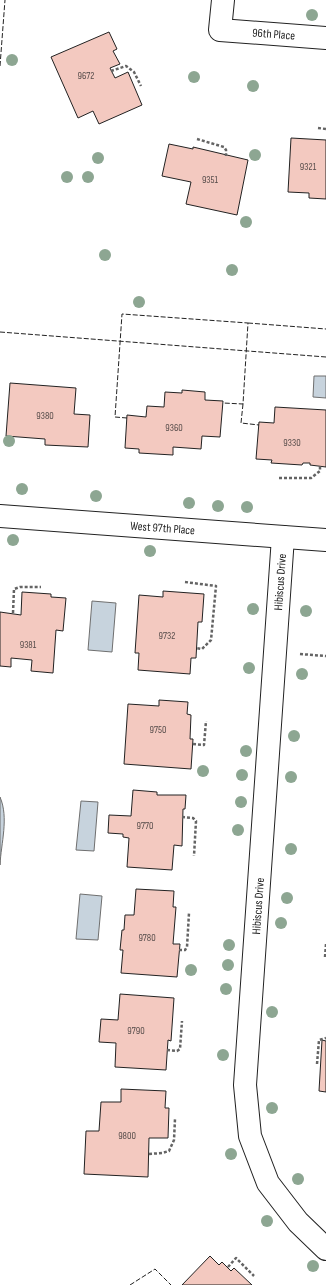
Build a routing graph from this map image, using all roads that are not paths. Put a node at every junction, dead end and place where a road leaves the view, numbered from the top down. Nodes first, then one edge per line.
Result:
1 (223, 0) edge
2 (326, 38) edge
3 (0, 516) edge
4 (283, 537) junction
5 (326, 540) edge
6 (326, 1248) edge

1 - 2 street, 96th Place
3 - 4 street, West 97th Place
4 - 5 street, West 97th Place
4 - 6 street, Hibiscus Drive

